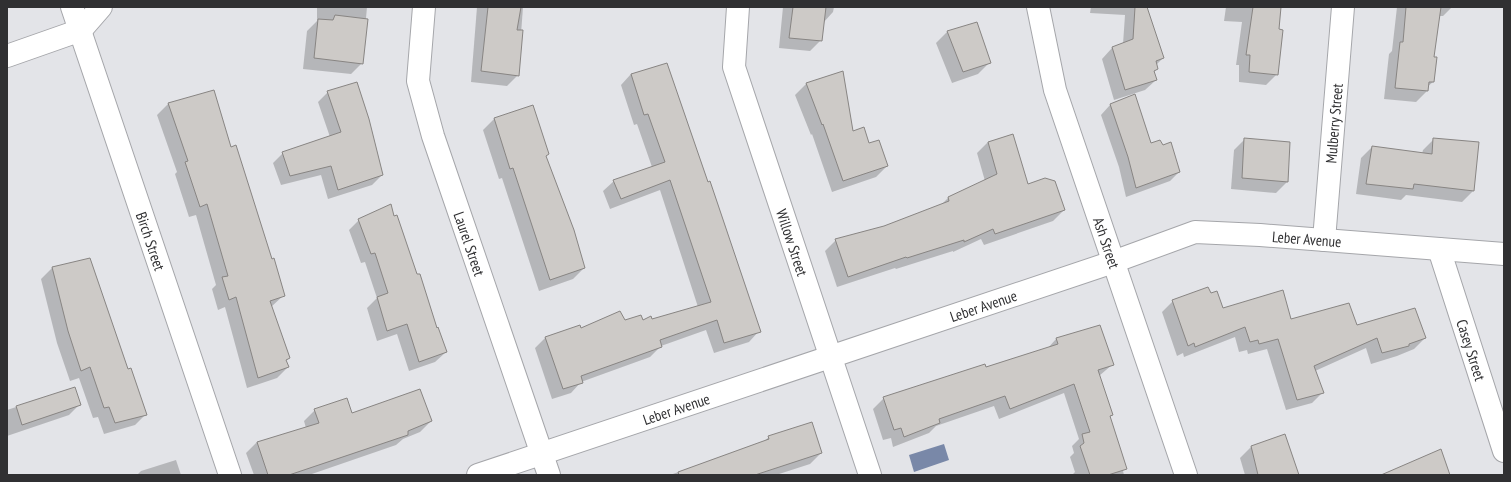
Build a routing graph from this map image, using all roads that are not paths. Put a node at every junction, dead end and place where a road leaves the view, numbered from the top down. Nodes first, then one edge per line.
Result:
1 (72, 7) edge
2 (101, 7) edge
3 (424, 7) edge
4 (738, 7) edge
5 (1038, 7) edge
6 (1343, 7) edge
7 (81, 30) junction
8 (7, 56) edge
9 (1324, 240) junction
10 (1439, 249) junction
11 (1504, 254) edge
12 (1113, 262) junction
13 (830, 357) junction
14 (1504, 451) edge
15 (542, 454) junction
16 (230, 475) edge
17 (478, 475) edge
18 (549, 475) edge
19 (870, 475) edge
20 (1186, 475) edge

1 - 7 street, Birch Street
2 - 7 street
3 - 15 street, Laurel Street
4 - 13 street, Willow Street
5 - 12 street, Ash Street
6 - 9 street, Mulberry Street
7 - 8 street
7 - 16 street, Birch Street
9 - 10 street, Leber Avenue
9 - 12 street, Leber Avenue
10 - 11 street, Leber Avenue
10 - 14 street, Casey Street
12 - 13 street, Leber Avenue
12 - 20 street, Ash Street
13 - 15 street, Leber Avenue
13 - 19 street, Willow Street
15 - 17 street, Leber Avenue
15 - 18 street, Laurel Street

